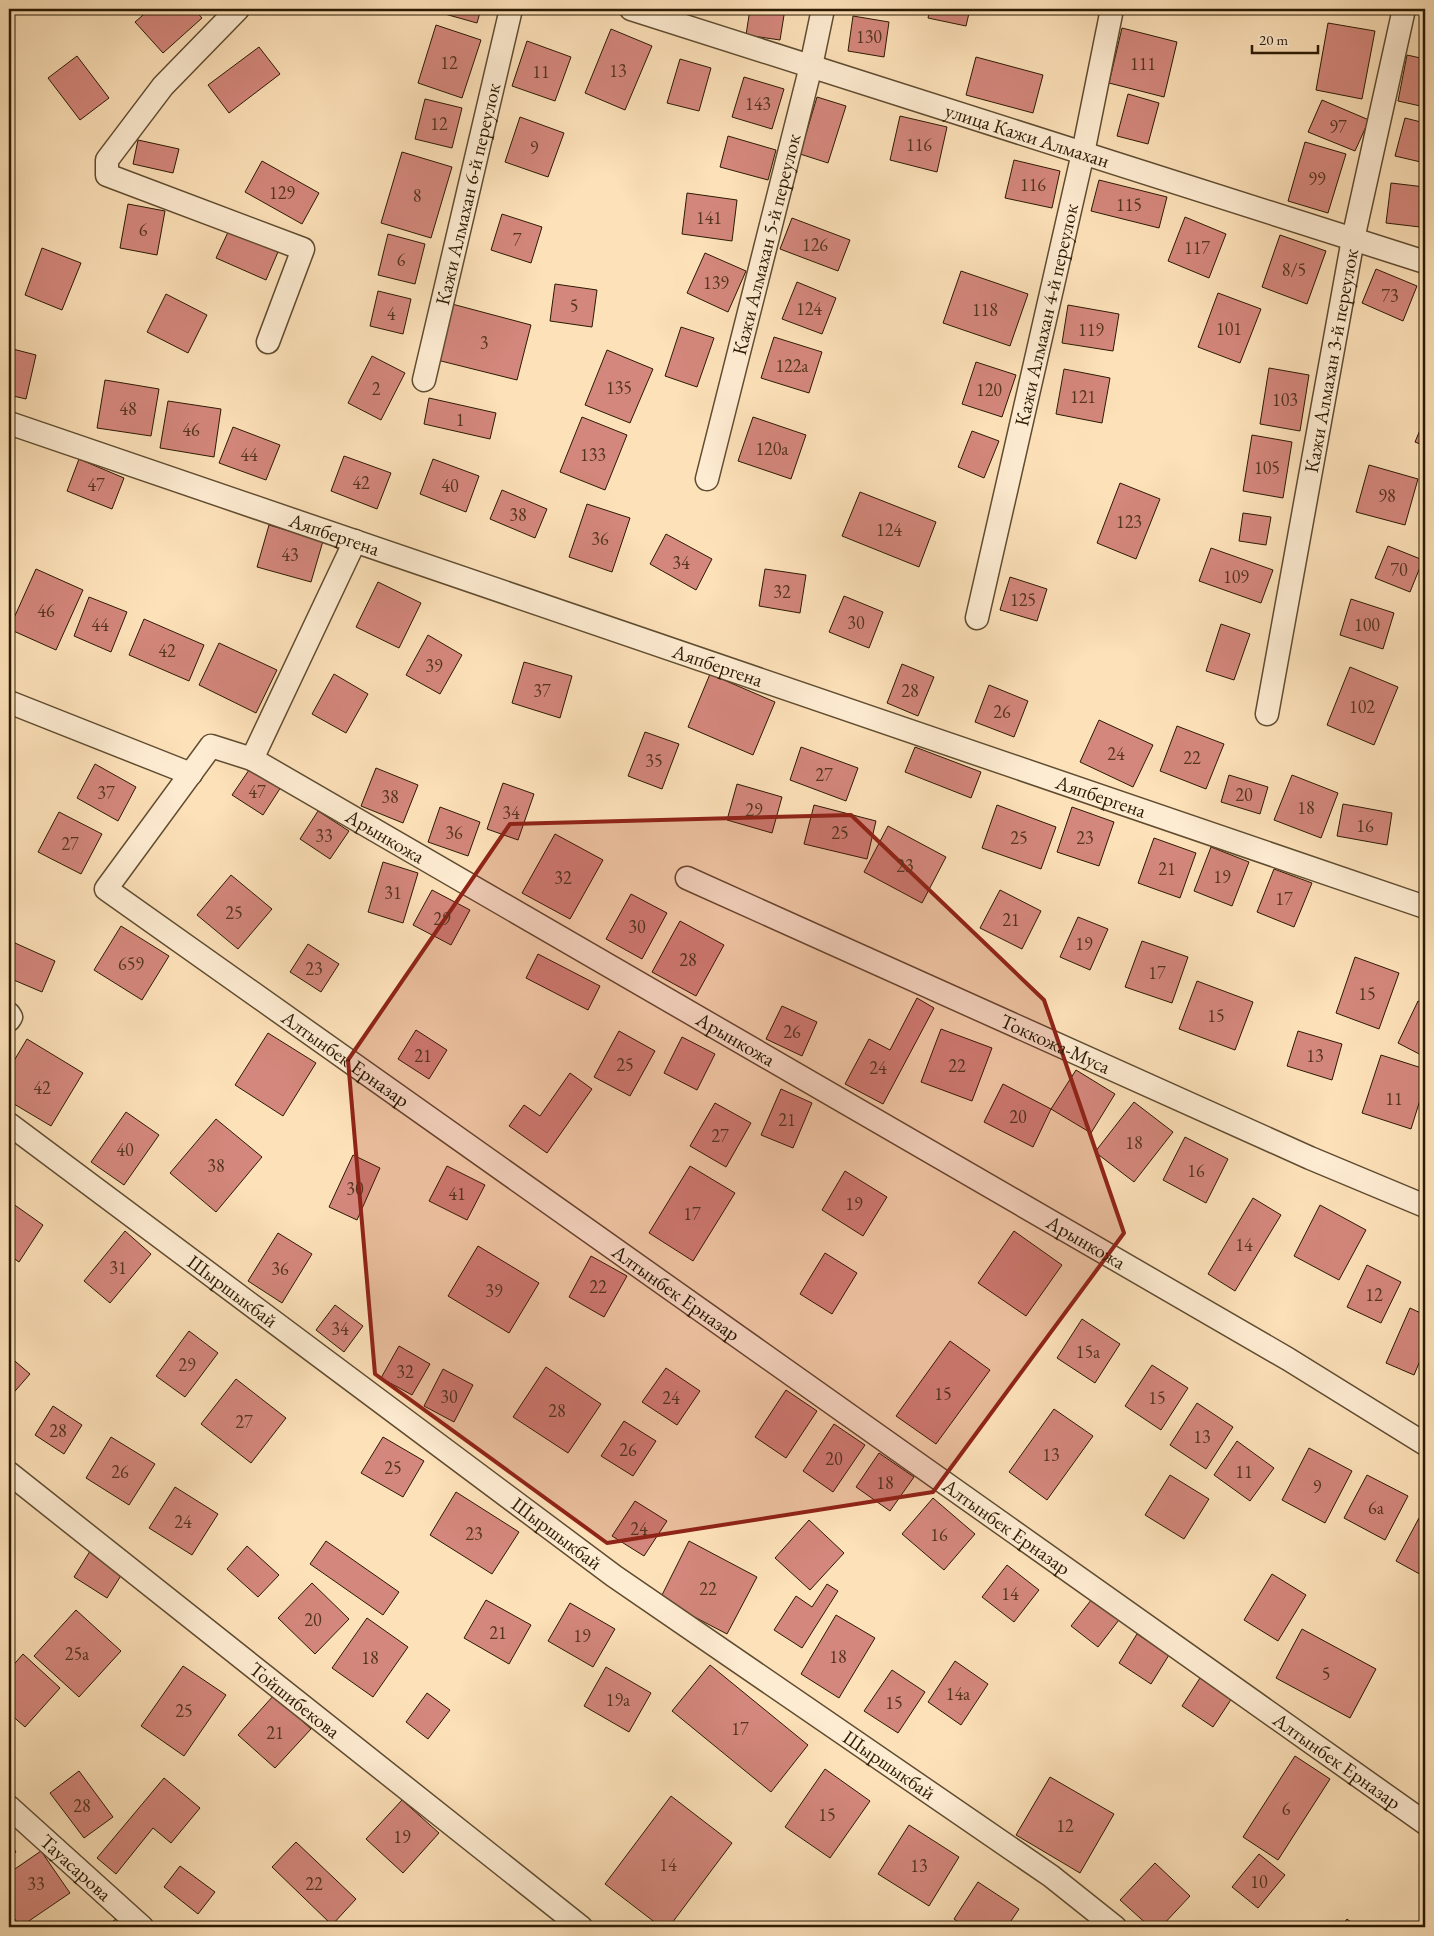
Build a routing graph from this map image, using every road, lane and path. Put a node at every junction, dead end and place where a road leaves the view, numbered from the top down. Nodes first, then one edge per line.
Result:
1 (511, 9) edge
2 (631, 9) edge
3 (823, 9) edge
4 (1112, 9) edge
5 (1404, 9) edge
6 (235, 10) edge
7 (811, 66) junction
8 (1083, 153) junction
9 (1353, 239) junction
10 (1425, 262) edge
11 (268, 342) dead end
12 (424, 380) dead end
13 (9, 423) edge
14 (707, 479) dead end
15 (355, 541) junction
16 (977, 618) dead end
17 (9, 702) edge
18 (1267, 714) dead end
19 (252, 759) junction
20 (191, 774) junction
21 (687, 878) dead end
22 (1425, 907) edge
23 (9, 1014) edge
24 (9, 1020) edge
25 (9, 1124) edge
26 (1425, 1206) edge
27 (1425, 1444) edge
28 (9, 1473) edge
29 (9, 1807) edge
30 (1425, 1823) edge
31 (142, 1927) edge
32 (581, 1927) edge
33 (1115, 1927) edge

1 - 12 street, Кажи Алмахан 6-й переулок
2 - 7 street, улица Кажи Алмахан
3 - 7 street, Кажи Алмахан 5-й переулок
4 - 8 street, Кажи Алмахан 4-й переулок
5 - 9 street, Кажи Алмахан 3-й переулок
6 - 11 street
7 - 8 street, улица Кажи Алмахан
7 - 14 street, Кажи Алмахан 5-й переулок
8 - 9 street, улица Кажи Алмахан
8 - 16 street, Кажи Алмахан 4-й переулок
9 - 10 street, улица Кажи Алмахан
9 - 18 street, Кажи Алмахан 3-й переулок
13 - 15 street, Аяпбергена
15 - 19 street
15 - 22 street, Аяпбергена
17 - 20 street
19 - 20 street, Алтынбек Ерназар
19 - 27 street, Арынкожа
20 - 30 street, Алтынбек Ерназар
21 - 26 street, Токкожа-Муса
23 - 24 street
25 - 33 street, Шыршыкбай
28 - 32 street, Тойшибекова
29 - 31 street, Тауасарова

